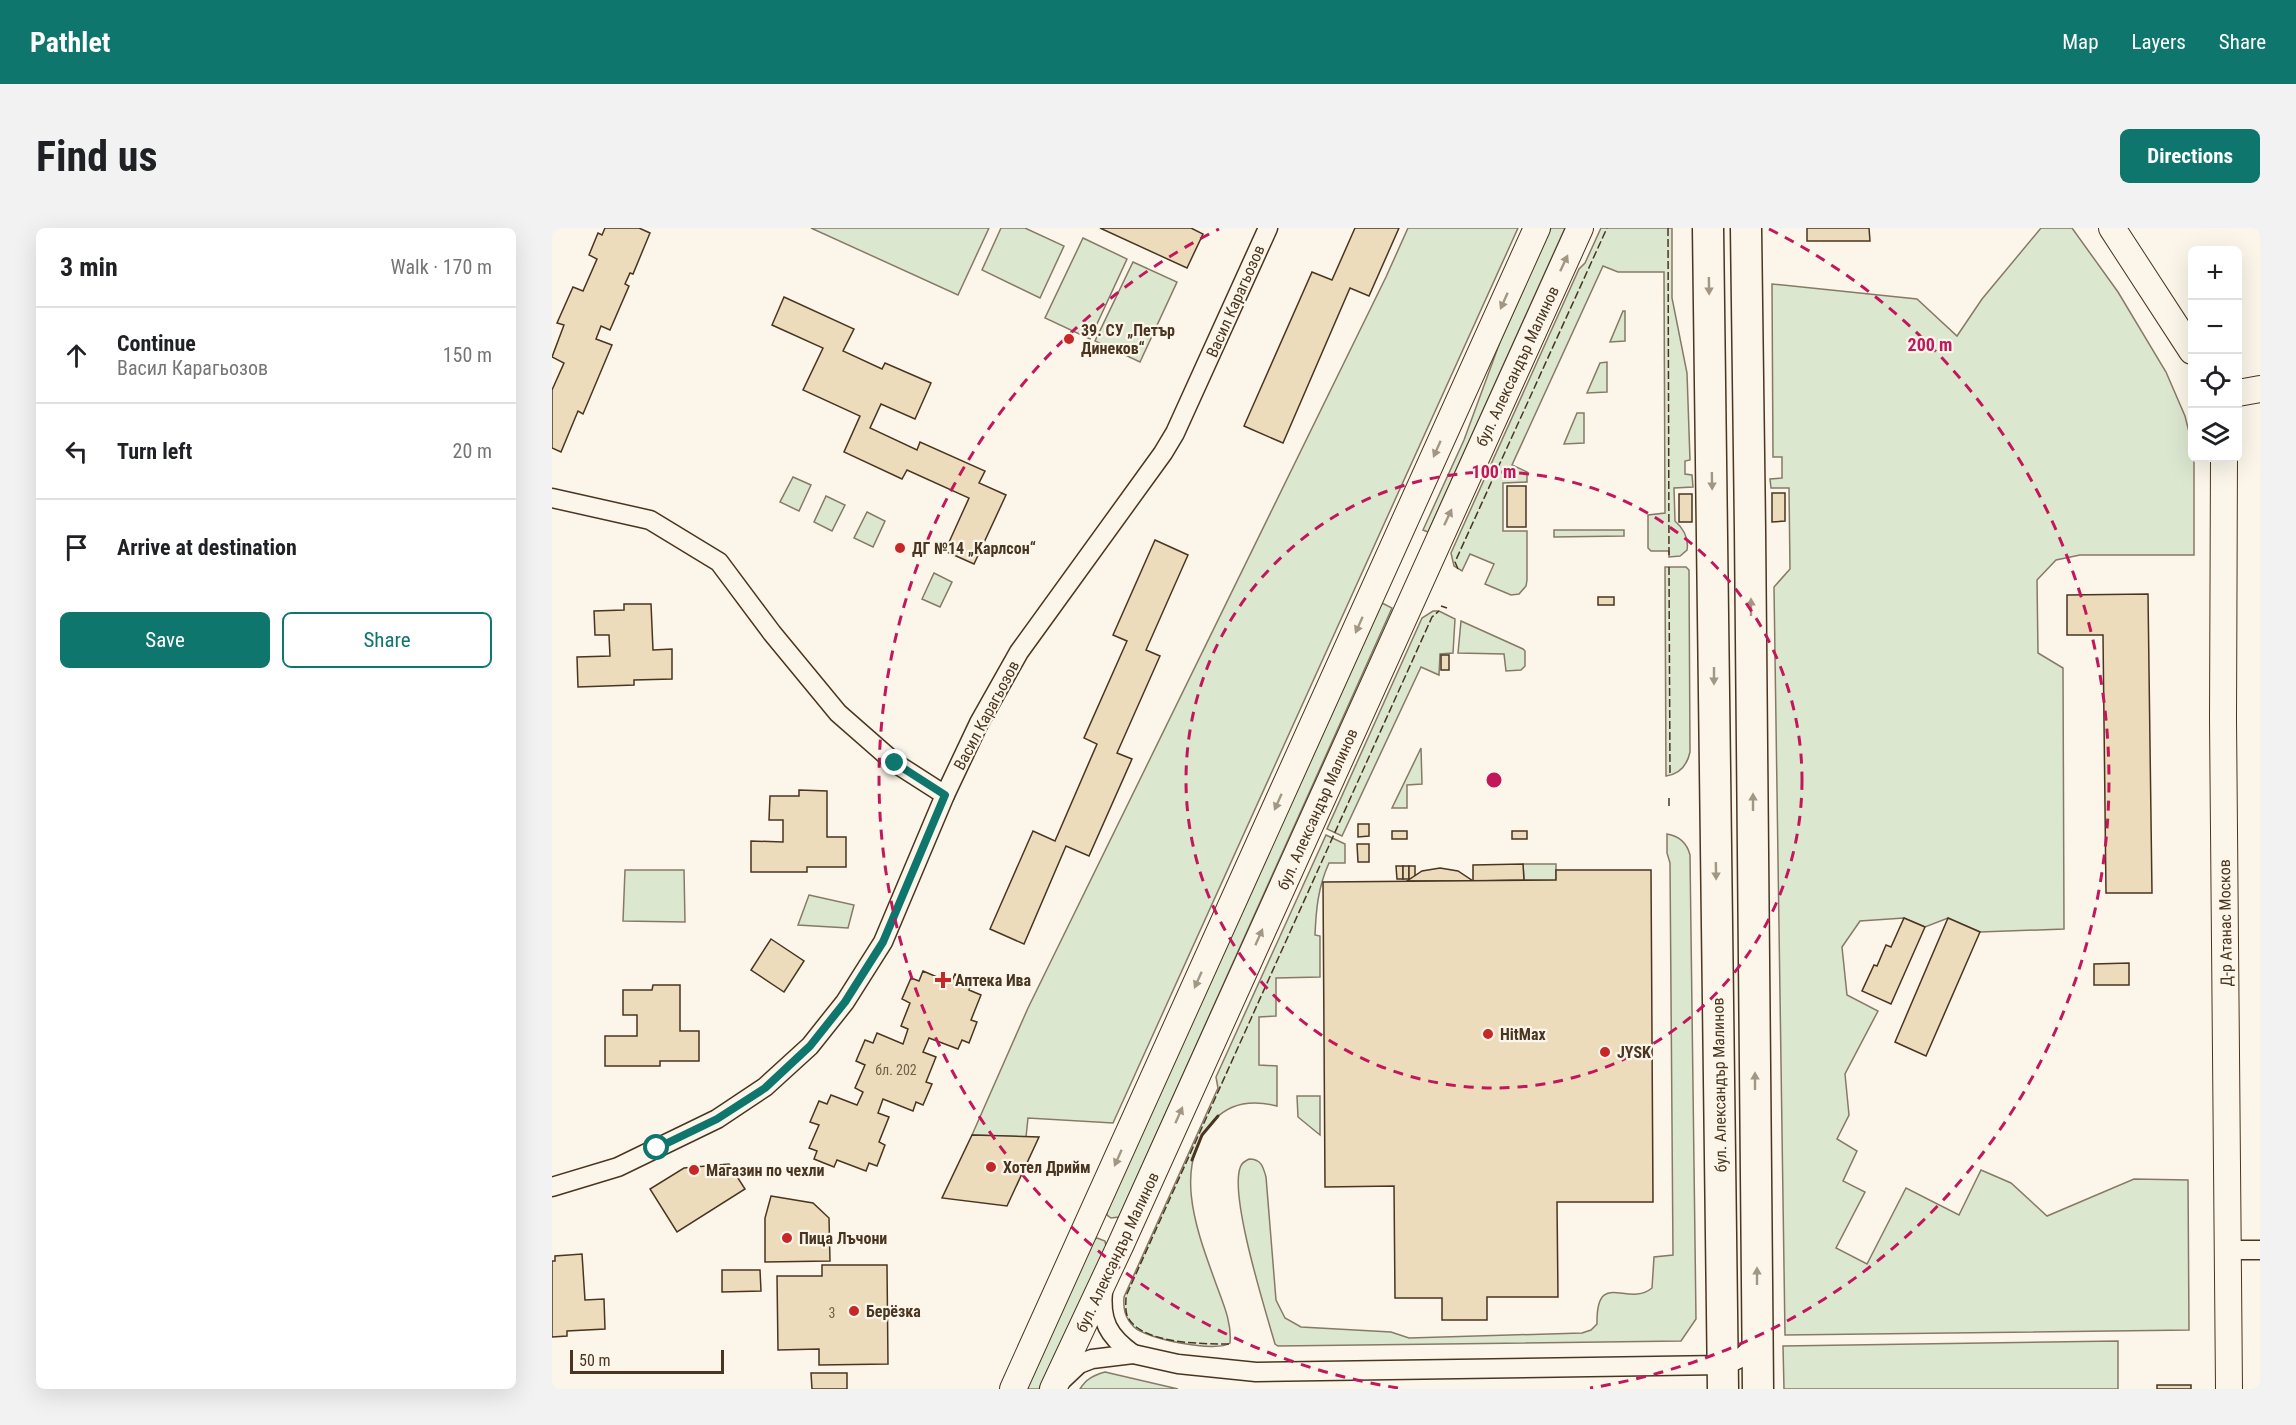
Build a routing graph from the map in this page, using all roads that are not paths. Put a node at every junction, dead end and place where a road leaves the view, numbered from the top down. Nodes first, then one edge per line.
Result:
1 (1268, 228) edge
2 (1537, 228) edge
3 (1580, 228) edge
4 (1708, 228) edge
5 (1746, 228) edge
6 (2112, 228) edge
7 (2188, 343) edge
8 (2260, 388) edge
9 (2242, 392) edge
10 (2224, 462) edge
11 (552, 498) edge
12 (945, 795) junction
13 (552, 1187) edge
14 (2229, 1250) junction
15 (2260, 1250) edge
16 (1103, 1283) junction
17 (1757, 1334) junction
18 (1133, 1354) junction
19 (1723, 1377) edge
20 (1013, 1389) edge
21 (1053, 1389) edge
22 (1758, 1389) edge
23 (2229, 1389) edge

1 - 12 street, Васил Карагьозов
2 -> 20 street
16 -> 3 street, бул. Александър Малинов
4 -> 19 main road, бул. Александър Малинов
17 -> 5 main road
6 - 7 street
8 - 9 street
10 - 14 street, Д-р Атанас Москов
11 - 12 street
12 - 13 street, Васил Карагьозов
14 - 15 street
14 - 23 street, Д-р Атанас Москов
16 - 18 street
16 - 21 street, бул. Александър Малинов
17 - 19 street
17 - 22 main road
18 - 19 street
18 - 21 street

